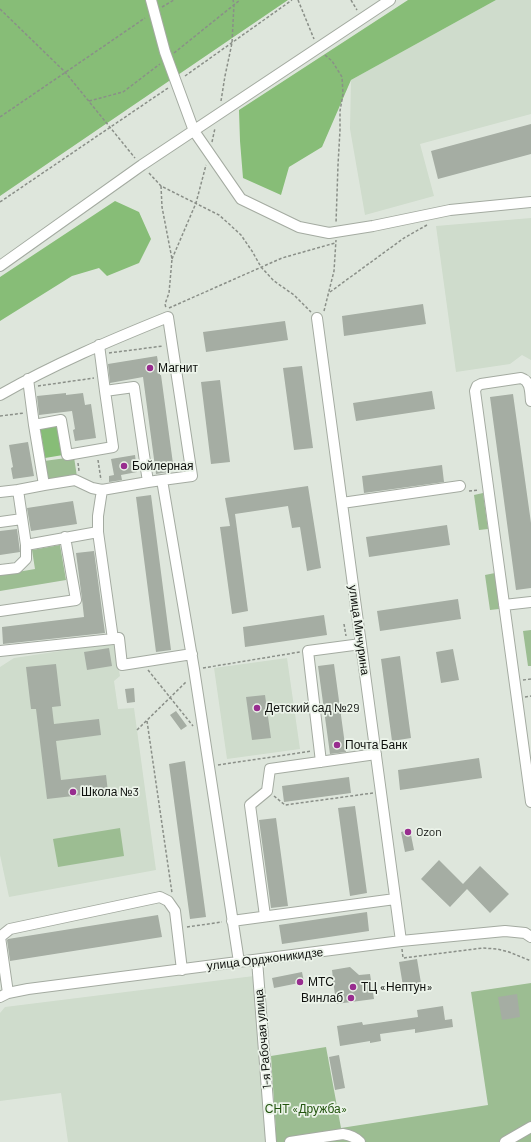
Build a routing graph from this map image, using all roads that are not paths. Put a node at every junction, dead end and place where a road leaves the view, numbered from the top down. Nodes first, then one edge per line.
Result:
1 (151, 0) edge
2 (390, 0) edge
3 (194, 131) junction
4 (531, 202) edge
5 (0, 266) edge
6 (317, 318) road end
7 (99, 350) junction
8 (28, 383) junction
9 (105, 391) junction
10 (0, 395) edge
11 (531, 401) edge
12 (34, 425) junction
13 (162, 480) junction
14 (148, 482) junction
15 (44, 485) junction
16 (464, 488) road end
17 (18, 490) junction
18 (102, 490) junction
19 (0, 492) edge
20 (342, 503) junction
21 (22, 519) junction
22 (0, 522) edge
23 (98, 532) junction
24 (65, 537) junction
25 (26, 545) junction
26 (0, 570) edge
27 (531, 602) edge
28 (504, 605) junction
29 (0, 611) edge
30 (113, 639) junction
31 (361, 644) junction
32 (0, 648) edge
33 (192, 654) junction
34 (376, 754) junction
35 (321, 762) junction
36 (531, 802) edge
37 (395, 899) junction
38 (265, 916) junction
39 (232, 921) junction
40 (531, 937) edge
41 (401, 941) junction
42 (257, 960) junction
43 (239, 962) junction
44 (182, 970) junction
45 (4, 995) edge
46 (531, 1126) edge
47 (272, 1142) edge
48 (290, 1142) edge
49 (360, 1142) edge
50 (505, 1142) edge

1 - 3 street
2 - 3 street
3 - 4 street
3 - 5 street
6 - 20 street, улица Мичурина
7 - 8 street
7 - 9 street
7 - 13 street
8 - 10 street
8 - 12 street
9 - 12 street
9 - 14 street
11 - 28 street
12 - 15 street
13 - 14 street
13 - 33 street
14 - 18 street
15 - 17 street
15 - 18 street
16 - 20 street
17 - 19 street
17 - 21 street
18 - 23 street
20 - 31 street, улица Мичурина
21 - 22 street
21 - 25 street
23 - 24 street
23 - 30 street
24 - 25 street
24 - 29 street
25 - 26 street
27 - 28 street
28 - 36 street
30 - 32 street
30 - 33 street
31 - 34 street, улица Мичурина
31 - 35 street
33 - 39 street
34 - 35 street
34 - 37 street, улица Мичурина
35 - 38 street
37 - 38 street
37 - 41 street, улица Мичурина
38 - 39 street
39 - 43 street
40 - 41 street, улица Орджоникидзе
41 - 42 street, улица Орджоникидзе
42 - 43 street, улица Орджоникидзе
42 - 47 street, 1-я Рабочая улица
43 - 44 street, улица Орджоникидзе
44 - 45 street, улица Орджоникидзе
44 - 45 street
46 - 50 street
48 - 49 street

